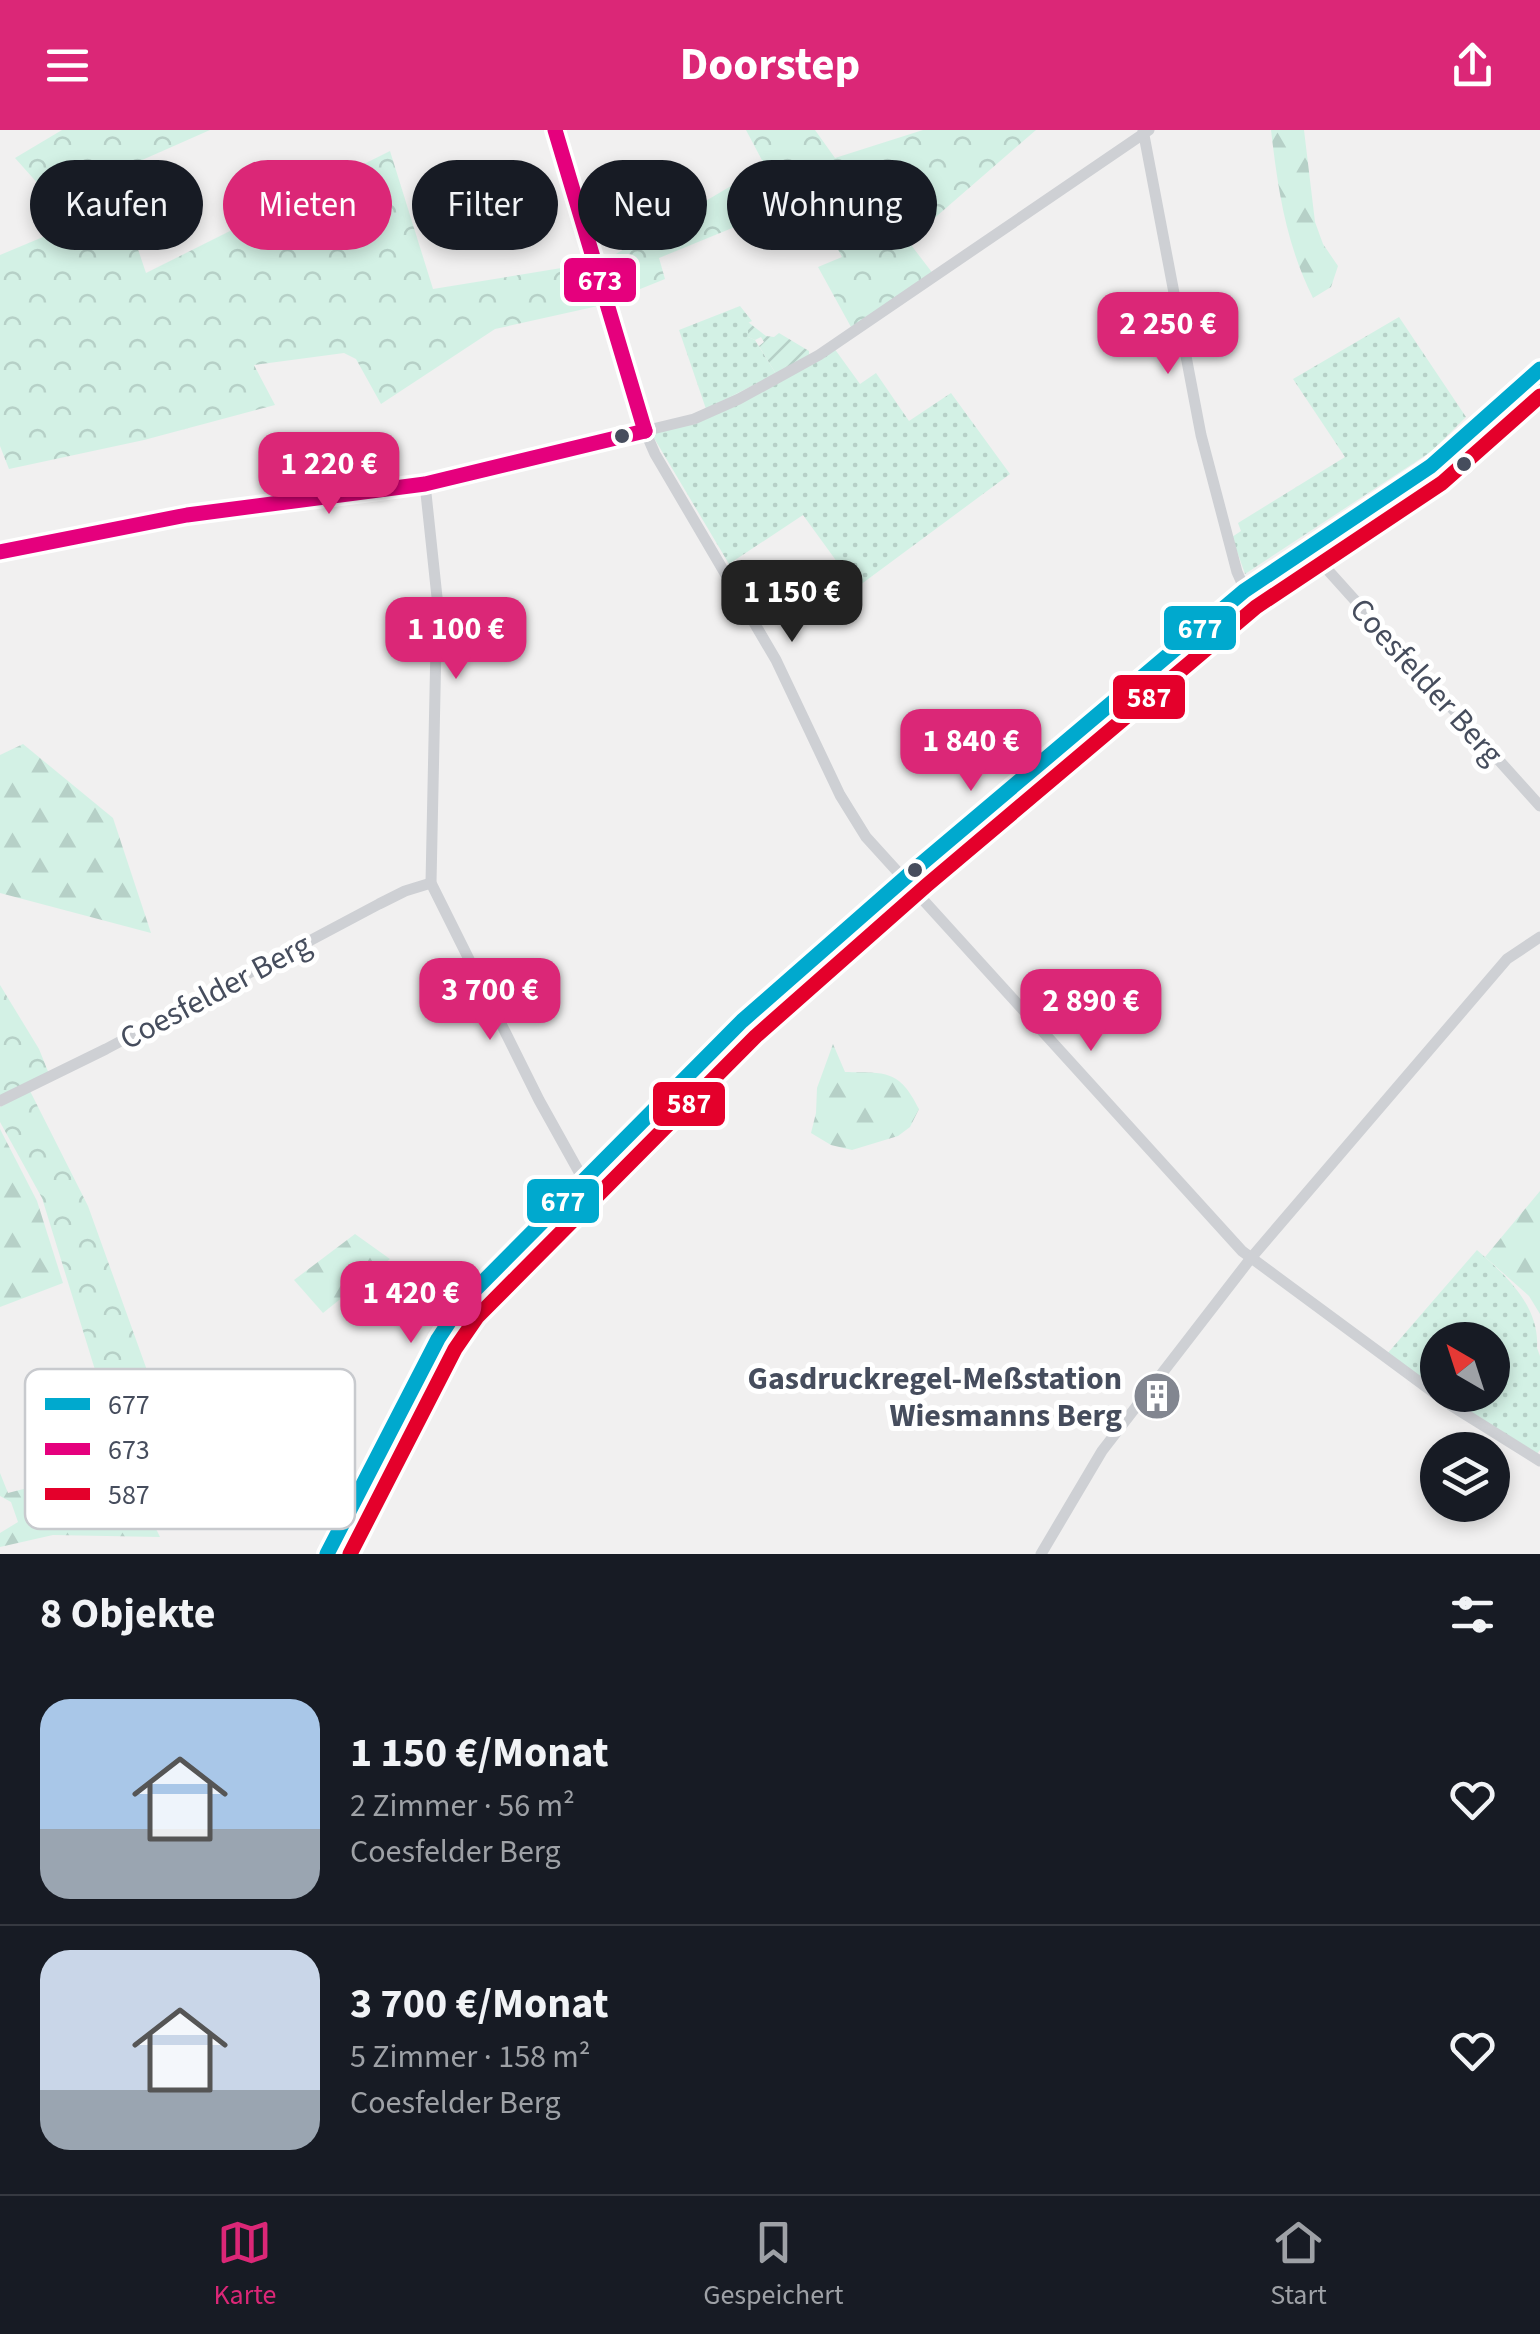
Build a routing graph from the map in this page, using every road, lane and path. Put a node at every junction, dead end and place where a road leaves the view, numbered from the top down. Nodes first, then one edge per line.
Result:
1 (556, 130) edge
2 (1145, 131) edge
3 (1540, 370) edge
4 (1530, 379) junction
5 (1540, 391) edge
6 (645, 432) junction
7 (424, 484) junction
8 (0, 552) edge
9 (1310, 552) junction
10 (1246, 596) junction
11 (1540, 806) edge
12 (903, 879) junction
13 (431, 884) junction
14 (1540, 937) edge
15 (0, 1101) edge
16 (583, 1180) junction
17 (1251, 1258) junction
18 (1540, 1461) edge
19 (355, 1502) edge
20 (341, 1529) edge
21 (328, 1554) edge
22 (1041, 1554) edge

1 - 6 street
2 - 6 street
2 - 10 street
3 - 4 street
4 - 5 street
4 - 9 street
6 - 7 street
6 - 12 street
7 - 8 street
7 - 13 street
9 - 10 street
9 - 11 street, Coesfelder Berg
10 - 12 street
12 - 16 street
12 - 17 street
13 - 15 street, Coesfelder Berg
13 - 16 street
14 - 17 street
16 - 19 street
17 - 18 street
17 - 22 street
20 - 21 street

